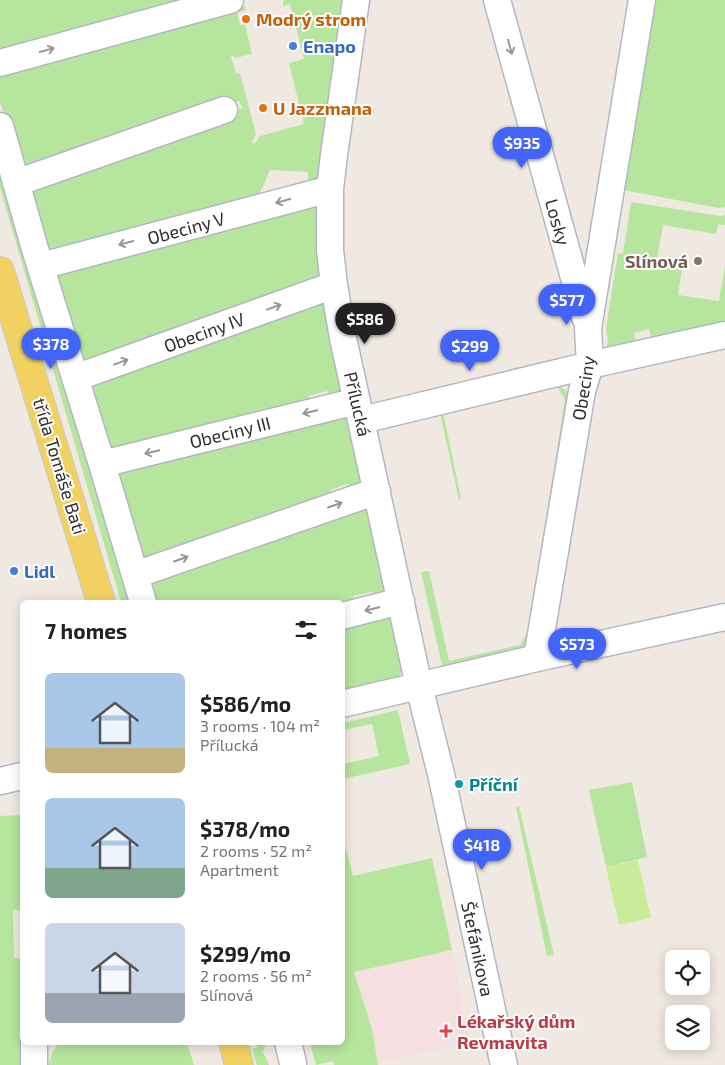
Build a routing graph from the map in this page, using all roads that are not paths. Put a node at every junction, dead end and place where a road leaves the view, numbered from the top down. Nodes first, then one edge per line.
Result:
1 (356, 0) edge
2 (497, 0) edge
3 (642, 0) edge
4 (218, 3) edge
5 (0, 62) edge
6 (224, 110) dead end
7 (0, 126) edge
8 (16, 183) junction
9 (330, 189) junction
10 (41, 266) junction
11 (0, 271) edge
12 (334, 286) junction
13 (588, 328) junction
14 (725, 335) edge
15 (590, 365) junction
16 (75, 378) junction
17 (359, 410) junction
18 (102, 464) junction
19 (377, 491) junction
20 (135, 575) junction
21 (100, 600) edge
22 (142, 600) edge
23 (401, 601) junction
24 (345, 615) edge
25 (725, 617) edge
26 (537, 658) junction
27 (419, 686) junction
28 (345, 703) edge
29 (20, 776) edge
30 (0, 781) edge
31 (34, 1045) edge
32 (234, 1045) edge
33 (34, 1065) edge
34 (239, 1065) edge
35 (504, 1065) edge

1 - 9 street, Přílucká
2 -> 13 street, Losky
3 - 13 street, Obeciny
5 -> 4 street
6 - 8 street
7 - 8 street
8 - 10 street
9 -> 10 street, Obeciny V
9 - 12 street, Přílucká
10 - 16 street
11 - 21 main road, třída Tomáše Bati
16 -> 12 street, Obeciny IV
12 - 17 street, Přílucká
13 - 15 street, Obeciny
14 - 15 street
15 - 17 street
15 - 26 street, Obeciny
16 - 18 street
17 -> 18 street, Obeciny III
17 - 19 street, Přílucká
18 - 20 street
20 -> 19 street
19 - 23 street, Přílucká
20 - 22 street
23 -> 24 street
23 - 27 street, Přílucká
25 - 26 street
26 - 27 street
27 - 28 street
27 - 35 street, Štefánikova
29 - 30 street
31 - 33 street
32 - 34 main road

